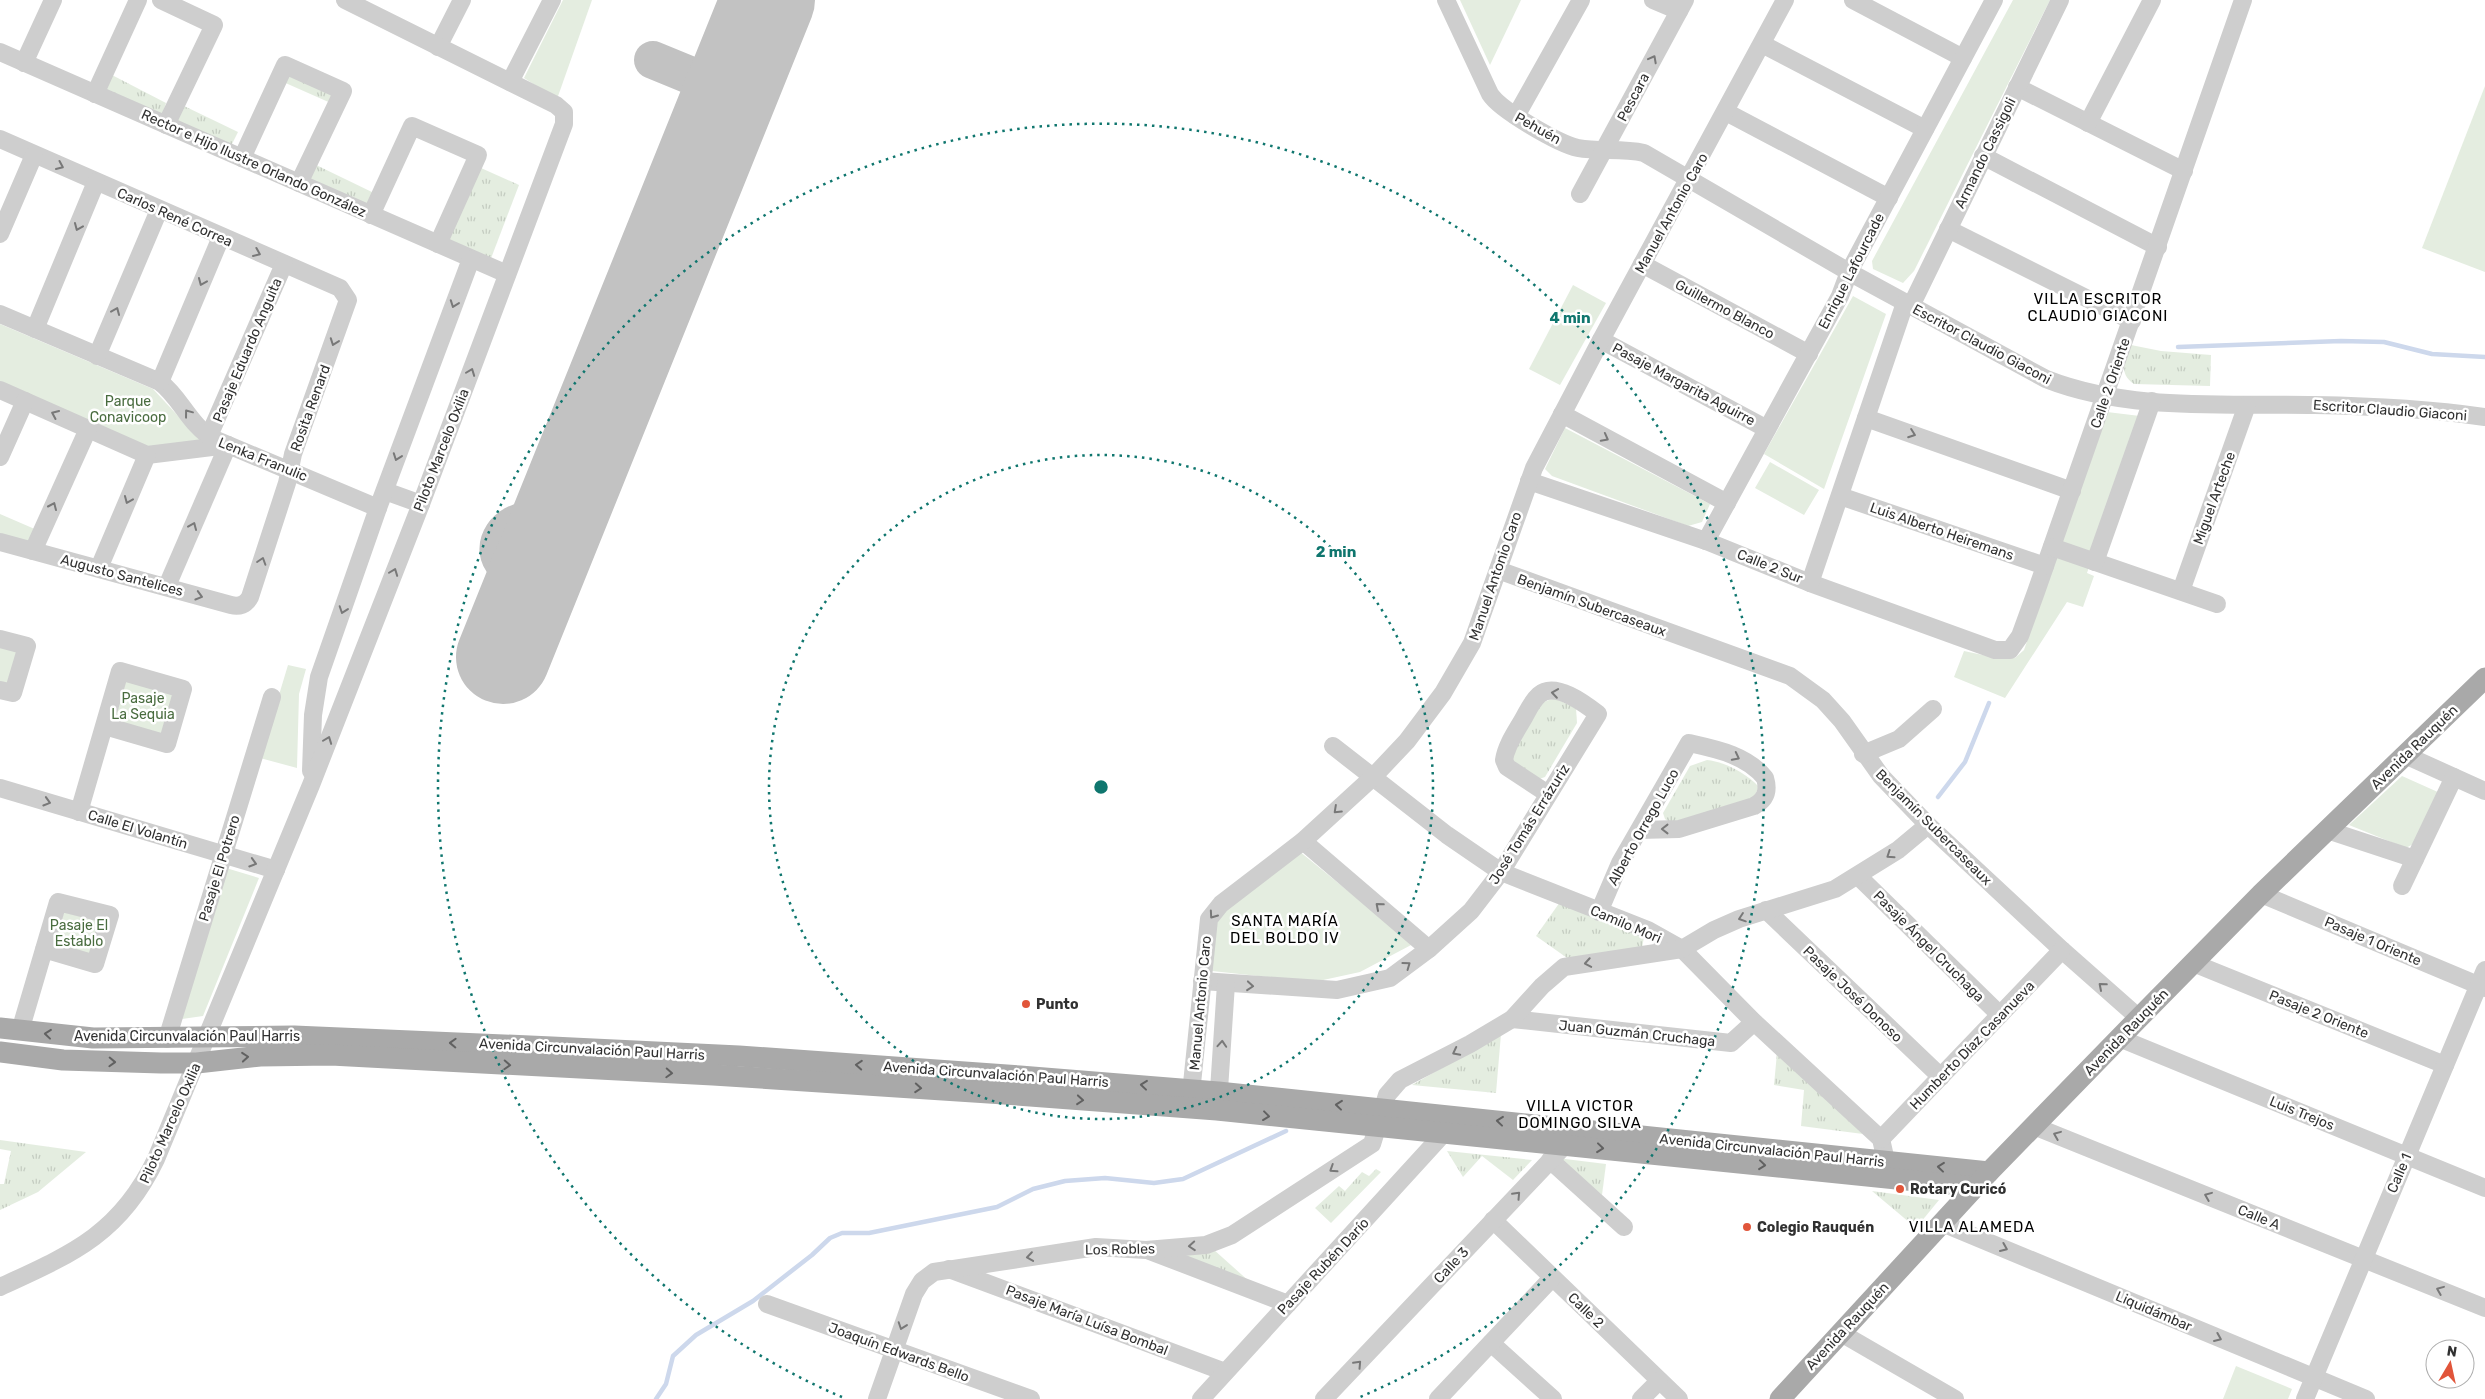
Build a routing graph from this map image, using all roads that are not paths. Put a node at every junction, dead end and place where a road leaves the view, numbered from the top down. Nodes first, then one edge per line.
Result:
1 (53, 0) edge
2 (138, 0) edge
3 (161, 0) edge
4 (346, 0) edge
5 (462, 0) edge
6 (552, 0) edge
7 (1446, 0) edge
8 (1581, 0) edge
9 (1653, 0) edge
10 (1785, 0) edge
11 (1853, 0) edge
12 (1994, 0) edge
13 (2060, 0) edge
14 (2152, 0) edge
15 (2243, 0) edge
16 (1682, 6) edge
17 (375, 7) edge
18 (1762, 44) junction
19 (438, 46) junction
20 (0, 52) edge
21 (1963, 58) junction
22 (24, 63) junction
23 (510, 82) junction
24 (2017, 87) junction
25 (95, 94) junction
26 (1726, 112) junction
27 (1516, 116) junction
28 (2088, 123) junction
29 (166, 125) junction
30 (1925, 130) junction
31 (0, 140) edge
32 (1606, 148) junction
33 (34, 154) junction
34 (1983, 156) junction
35 (242, 158) junction
36 (2184, 171) junction
37 (1689, 180) junction
38 (96, 182) junction
39 (298, 183) junction
40 (1580, 194) dead end
41 (1889, 198) junction
42 (159, 210) junction
43 (371, 215) junction
44 (1948, 229) junction
45 (0, 234) edge
46 (221, 237) junction
47 (438, 244) junction
48 (2158, 246) junction
49 (471, 259) junction
50 (284, 264) junction
51 (1642, 264) junction
52 (1849, 272) junction
53 (507, 274) junction
54 (347, 296) joint
55 (1908, 304) junction
56 (0, 314) edge
57 (2132, 321) junction
58 (35, 329) junction
59 (1601, 340) junction
60 (1809, 354) junction
61 (97, 356) junction
62 (160, 382) junction
63 (0, 390) edge
64 (2106, 396) junction
65 (25, 401) junction
66 (2152, 401) junction
67 (2246, 405) junction
68 (1562, 414) junction
69 (2485, 417) edge
70 (1866, 418) junction
71 (88, 428) junction
72 (1767, 429) junction
73 (209, 436) junction
74 (228, 445) junction
75 (147, 455) junction
76 (0, 456) edge
77 (290, 470) junction
78 (1529, 481) junction
79 (384, 491) junction
80 (2072, 491) junction
81 (1840, 496) junction
82 (1727, 503) junction
83 (421, 504) junction
84 (378, 508) junction
85 (1706, 540) junction
86 (0, 542) edge
87 (2052, 547) junction
88 (33, 551) junction
89 (2095, 562) junction
90 (2045, 566) junction
91 (99, 568) junction
92 (1498, 570) junction
93 (1810, 583) junction
94 (167, 586) junction
95 (2181, 591) junction
96 (243, 604) joint
97 (2217, 604) dead end
98 (0, 638) edge
99 (2010, 650) joint
100 (2485, 678) edge
101 (0, 690) edge
102 (272, 697) dead end
103 (1933, 709) dead end
104 (104, 726) junction
105 (1333, 746) dead end
106 (1864, 754) junction
107 (2405, 755) junction
108 (1372, 777) junction
109 (2454, 777) junction
110 (311, 786) junction
111 (0, 788) edge
112 (2485, 791) edge
113 (1548, 794) junction
114 (79, 812) junction
115 (1928, 825) junction
116 (1639, 830) junction
117 (2327, 830) junction
118 (1303, 841) junction
119 (223, 854) junction
120 (2415, 859) junction
121 (276, 870) junction
122 (1501, 872) junction
123 (1858, 876) junction
124 (2402, 886) dead end
125 (2261, 894) junction
126 (1766, 910) junction
127 (1599, 912) junction
128 (44, 949) junction
129 (1429, 949) junction
130 (1682, 949) junction
131 (2062, 950) junction
132 (2193, 963) junction
133 (1202, 981) junction
134 (2483, 981) edge
135 (1226, 984) junction
136 (2000, 1016) junction
137 (2139, 1018) junction
138 (1512, 1019) junction
139 (1754, 1022) junction
140 (10, 1030) edge
141 (207, 1038) junction
142 (2119, 1038) junction
143 (167, 1039) junction
144 (0, 1052) edge
145 (197, 1063) junction
146 (2445, 1065) junction
147 (1941, 1077) junction
148 (1191, 1100) junction
149 (1218, 1101) junction
150 (1380, 1117) junction
151 (2034, 1126) junction
152 (1445, 1132) junction
153 (1881, 1139) junction
154 (1563, 1145) junction
155 (2407, 1156) junction
156 (1885, 1170) junction
157 (1982, 1180) junction
158 (2485, 1188) edge
159 (1493, 1220) junction
160 (1942, 1223) junction
161 (1624, 1227) dead end
162 (1146, 1250) junction
163 (2363, 1259) junction
164 (948, 1268) junction
165 (1552, 1278) junction
166 (0, 1287) edge
167 (767, 1304) dead end
168 (1288, 1304) junction
169 (2485, 1308) edge
170 (1841, 1333) junction
171 (1490, 1343) junction
172 (893, 1351) junction
173 (1225, 1372) junction
174 (2314, 1377) junction
175 (1659, 1381) junction
176 (877, 1399) edge
177 (1031, 1399) edge
178 (1200, 1399) edge
179 (1324, 1399) edge
180 (1438, 1399) edge
181 (1554, 1399) edge
182 (1642, 1399) edge
183 (1679, 1399) edge
184 (1780, 1399) edge
185 (1955, 1399) edge
186 (2305, 1399) edge
187 (2366, 1399) edge

1 - 22 street
2 - 25 street
3 - 29 street
4 - 17 street
5 - 19 street
6 - 23 street
7 - 27 street, Pehuén
8 - 27 street
9 - 16 street
10 - 18 street, Manuel Antonio Caro
11 - 21 street
12 - 21 street, Enrique Lafourcade
13 - 24 street, Armando Cassigoli
14 - 28 street
15 - 36 street, Calle 2 Oriente
32 -> 16 street, Pescara
17 - 19 street
18 - 26 street, Manuel Antonio Caro
18 - 30 street
19 - 23 street
20 - 22 street, Rector e Hijo Ilustre Orlando González
21 - 30 street, Enrique Lafourcade
22 - 25 street, Rector e Hijo Ilustre Orlando González
23 - 53 street, Piloto Marcelo Oxilia
24 - 28 street
24 - 34 street, Armando Cassigoli
25 - 29 street, Rector e Hijo Ilustre Orlando González
26 - 37 street, Manuel Antonio Caro
26 - 41 street
27 - 32 street, Pehuén
28 - 36 street
29 - 35 street, Rector e Hijo Ilustre Orlando González
30 - 41 street, Enrique Lafourcade
31 - 33 street, Carlos René Correa
32 - 37 street, Pehuén
32 - 40 street, Pescara
33 -> 38 street, Carlos René Correa
33 - 45 street
34 - 44 street, Armando Cassigoli
34 - 48 street
35 - 39 street, Rector e Hijo Ilustre Orlando González
35 - 39 street
36 - 48 street, Calle 2 Oriente
37 - 51 street, Manuel Antonio Caro
37 - 52 street, Escritor Claudio Giaconi
38 - 42 street, Carlos René Correa
38 -> 58 street
39 - 43 street, Rector e Hijo Ilustre Orlando González
41 - 52 street, Enrique Lafourcade
42 - 46 street, Carlos René Correa
61 -> 42 street
43 - 47 street, Rector e Hijo Ilustre Orlando González
43 - 47 street
44 - 55 street, Armando Cassigoli
44 - 57 street
46 -> 50 street, Carlos René Correa
46 -> 62 street
47 - 49 street, Rector e Hijo Ilustre Orlando González
48 - 57 street, Calle 2 Oriente
49 - 53 street, Rector e Hijo Ilustre Orlando González
49 -> 79 street, Piloto Marcelo Oxilia
50 - 54 street, Carlos René Correa
50 - 73 street, Pasaje Eduardo Anguita
51 - 59 street, Manuel Antonio Caro
51 - 60 street, Guillermo Blanco
52 - 55 street, Escritor Claudio Giaconi
52 - 60 street, Enrique Lafourcade
83 -> 53 street, Piloto Marcelo Oxilia
54 -> 77 street, Rosita Renard
55 - 64 street, Escritor Claudio Giaconi
55 - 70 street, Armando Cassigoli
56 - 58 street, Lenka Franulic
57 - 64 street, Calle 2 Oriente
58 - 61 street, Lenka Franulic
59 - 68 street, Manuel Antonio Caro
59 - 72 street, Pasaje Margarita Aguirre
60 - 72 street, Enrique Lafourcade
61 - 62 street, Lenka Franulic
73 -> 62 street, Lenka Franulic
63 - 65 street
64 - 66 street, Escritor Claudio Giaconi
64 - 80 street, Calle 2 Oriente
71 -> 65 street
65 - 76 street
66 - 67 street, Escritor Claudio Giaconi
66 - 89 street
67 - 69 street, Escritor Claudio Giaconi
67 - 95 street, Miguel Arteche
68 - 78 street, Manuel Antonio Caro
68 -> 82 street
70 -> 80 street
70 - 81 street, Armando Cassigoli
71 - 75 street
88 -> 71 street
72 - 82 street, Enrique Lafourcade
73 - 74 street, Lenka Franulic
74 - 75 street
74 - 77 street, Lenka Franulic
94 -> 74 street, Pasaje Eduardo Anguita
75 -> 91 street
77 - 84 street, Lenka Franulic
96 -> 77 street, Rosita Renard
78 - 85 street, Calle 2 Sur
78 - 92 street, Manuel Antonio Caro
79 - 83 street
79 - 84 street, Piloto Marcelo Oxilia
80 - 87 street, Calle 2 Oriente
81 - 90 street, Luis Alberto Heiremans
81 - 93 street, Armando Cassigoli
82 - 85 street, Enrique Lafourcade
110 -> 83 street, Piloto Marcelo Oxilia
84 -> 110 street, Piloto Marcelo Oxilia
85 - 93 street, Calle 2 Sur
86 - 88 street, Augusto Santelices
87 - 89 street
87 - 90 street, Calle 2 Oriente
88 - 91 street, Augusto Santelices
89 - 95 street
90 - 99 street, Calle 2 Oriente
91 - 94 street, Augusto Santelices
92 - 106 street, Benjamín Subercaseaux
92 - 108 street, Manuel Antonio Caro
93 - 99 street, Calle 2 Sur
94 -> 96 street, Augusto Santelices
95 - 97 street
98 - 101 street
100 - 107 main road, Avenida Rauquén
102 - 119 street, Pasaje El Potrero
103 - 106 street
104 - 104 street
104 - 114 street
105 - 108 street, Camilo Mori
106 - 115 street, Benjamín Subercaseaux
107 - 109 street
107 - 117 main road, Avenida Rauquén
108 -> 118 street, Manuel Antonio Caro
108 - 122 street, Camilo Mori
109 - 112 street
109 - 120 street
110 - 121 street, Piloto Marcelo Oxilia
111 -> 114 street, Calle El Volantín
113 -> 113 street, José Tomás Errázuriz
113 - 122 street, José Tomás Errázuriz
114 - 119 street, Calle El Volantín
115 -> 123 street
115 - 131 street, Benjamín Subercaseaux
116 -> 116 street, Alberto Orrego Luco
116 - 127 street, Alberto Orrego Luco
117 - 120 street
117 - 125 main road, Avenida Rauquén
129 -> 118 street
118 -> 133 street, Manuel Antonio Caro
119 -> 121 street, Calle El Volantín
119 - 143 street, Pasaje El Potrero
120 - 124 street
121 - 141 street, Piloto Marcelo Oxilia
122 - 127 street, Camilo Mori
122 - 129 street, José Tomás Errázuriz
123 - 126 street
123 - 136 street, Pasaje Ángel Cruchaga
125 - 132 main road, Avenida Rauquén
125 - 134 street, Pasaje 1 Oriente
126 -> 130 street
126 - 147 street, Pasaje José Donoso
127 - 130 street, Camilo Mori
128 - 128 street
128 - 140 street
135 -> 129 street, José Tomás Errázuriz
130 -> 138 street, Los Robles
130 - 139 street, Camilo Mori
131 - 136 street, Humberto Díaz Casanueva
137 -> 131 street, Benjamín Subercaseaux
132 - 137 main road, Avenida Rauquén
132 - 146 street, Pasaje 2 Oriente
133 - 135 street, José Tomás Errázuriz
133 - 148 street, Manuel Antonio Caro
134 - 146 street, Calle 1
149 -> 135 street, Manuel Antonio Caro
136 - 147 street, Humberto Díaz Casanueva
137 - 142 main road, Avenida Rauquén
138 - 139 street, Juan Guzmán Cruchaga
138 -> 150 street, Los Robles
139 - 153 street, Camilo Mori
143 -> 140 main road, Avenida Circunvalación Paul Harris
141 - 143 main road, Avenida Circunvalación Paul Harris
141 - 145 street, Piloto Marcelo Oxilia
148 -> 141 main road, Avenida Circunvalación Paul Harris
142 - 151 main road, Avenida Rauquén
142 - 155 street, Luis Trejos
144 -> 145 main road, Avenida Circunvalación Paul Harris
145 -> 148 main road, Avenida Circunvalación Paul Harris
145 - 166 street, Piloto Marcelo Oxilia
146 - 155 street, Calle 1
147 - 153 street, Humberto Díaz Casanueva
148 - 149 main road, Avenida Circunvalación Paul Harris
149 - 150 main road, Avenida Circunvalación Paul Harris
150 - 152 main road, Avenida Circunvalación Paul Harris
154 -> 150 main road, Avenida Circunvalación Paul Harris
150 -> 162 street, Los Robles
151 - 157 main road, Avenida Rauquén
163 -> 151 street, Calle A
152 - 154 main road, Avenida Circunvalación Paul Harris
152 - 168 street, Pasaje Rubén Darío
153 - 156 street
154 - 156 main road, Avenida Circunvalación Paul Harris
159 -> 154 street, Calle 3
154 - 161 street
155 - 158 street, Luis Trejos
155 - 163 street, Calle 1
156 - 157 main road, Avenida Circunvalación Paul Harris
157 - 160 main road, Avenida Rauquén
159 - 165 street, Calle 2
179 -> 159 street, Calle 3
160 - 170 main road, Avenida Rauquén
160 -> 174 street, Liquidámbar
162 -> 164 street, Los Robles
162 - 168 street
169 -> 163 street, Calle A
163 - 174 street, Calle 1
164 -> 172 street, Los Robles
164 - 173 street, Pasaje María Luísa Bombal
165 - 171 street
165 - 175 street, Calle 2
167 - 172 street, Joaquín Edwards Bello
168 - 173 street, Pasaje Rubén Darío
170 - 184 main road, Avenida Rauquén
170 - 185 street
171 - 180 street
171 - 181 street
172 - 176 street, Los Robles
172 - 177 street, Joaquín Edwards Bello
173 - 178 street, Pasaje Rubén Darío
174 - 186 street, Calle 1
174 - 187 street, Liquidámbar
175 - 182 street
175 - 183 street, Calle 2

